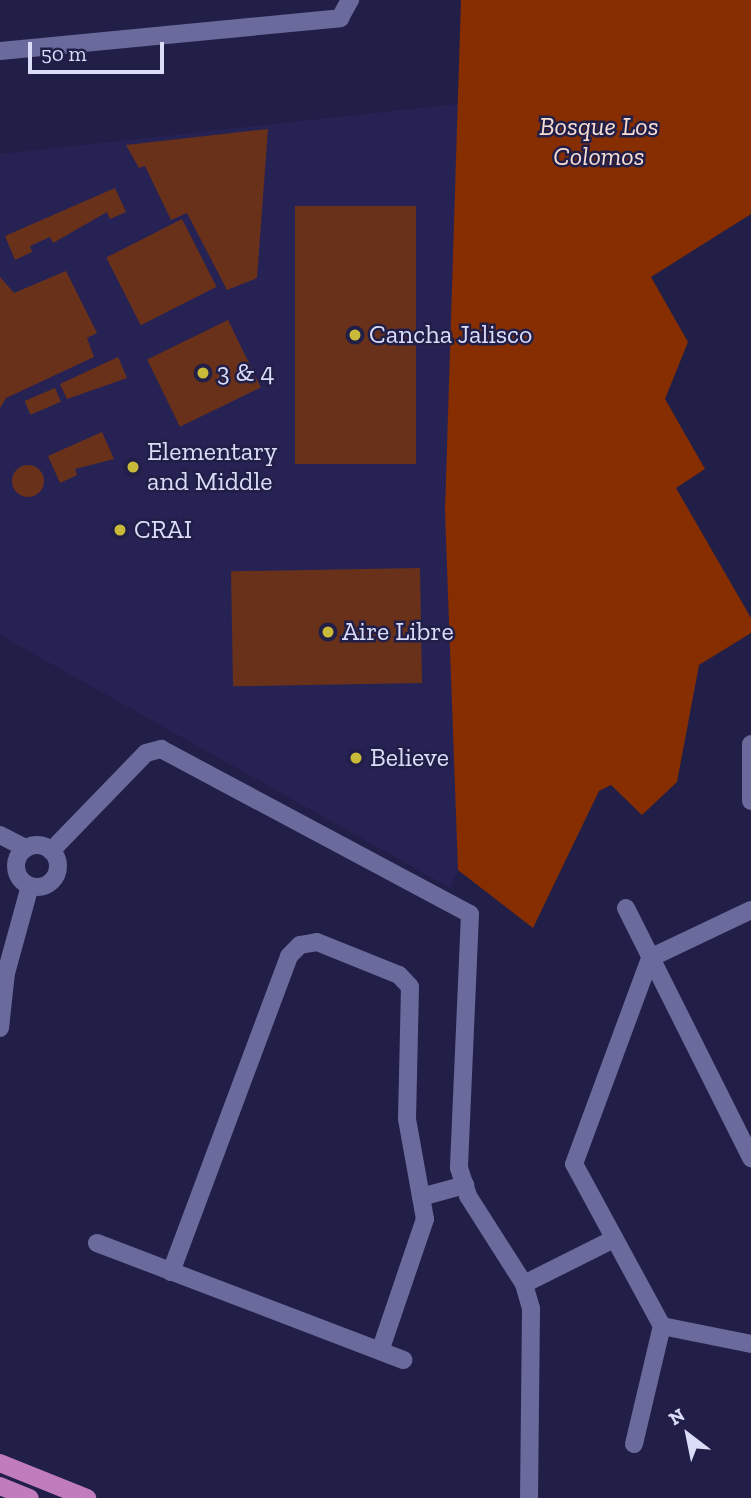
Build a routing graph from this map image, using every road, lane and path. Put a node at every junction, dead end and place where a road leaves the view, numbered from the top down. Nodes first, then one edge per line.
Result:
1 (350, 0) edge
2 (0, 51) edge
3 (751, 744) edge
4 (751, 802) edge
5 (0, 835) edge
6 (51, 851) junction
7 (14, 854) edge
8 (30, 886) junction
9 (626, 908) dead end
10 (751, 909) edge
11 (650, 958) junction
12 (3, 978) edge
13 (0, 1028) edge
14 (751, 1158) edge
15 (465, 1185) junction
16 (421, 1197) junction
17 (614, 1239) junction
18 (97, 1243) dead end
19 (171, 1272) junction
20 (524, 1284) junction
21 (662, 1326) junction
22 (751, 1344) edge
23 (380, 1351) junction
24 (403, 1360) dead end
25 (634, 1444) dead end
26 (0, 1463) edge
27 (0, 1486) edge
28 (30, 1498) edge
29 (87, 1498) edge
30 (529, 1498) edge

1 - 2 street
3 - 4 street
5 - 7 street
6 - 7 street
6 - 8 street
6 - 15 street
7 - 8 street
8 - 12 street
9 - 11 street
10 - 11 street
11 - 14 street
11 - 17 street
12 - 13 street
15 - 16 street
15 - 20 street
16 - 19 street
16 - 23 street
17 - 20 street
17 - 21 street
18 - 19 street
19 - 23 street
20 - 30 street
21 - 22 street
21 - 25 street
23 - 24 street
26 - 29 main road
27 - 28 main road

